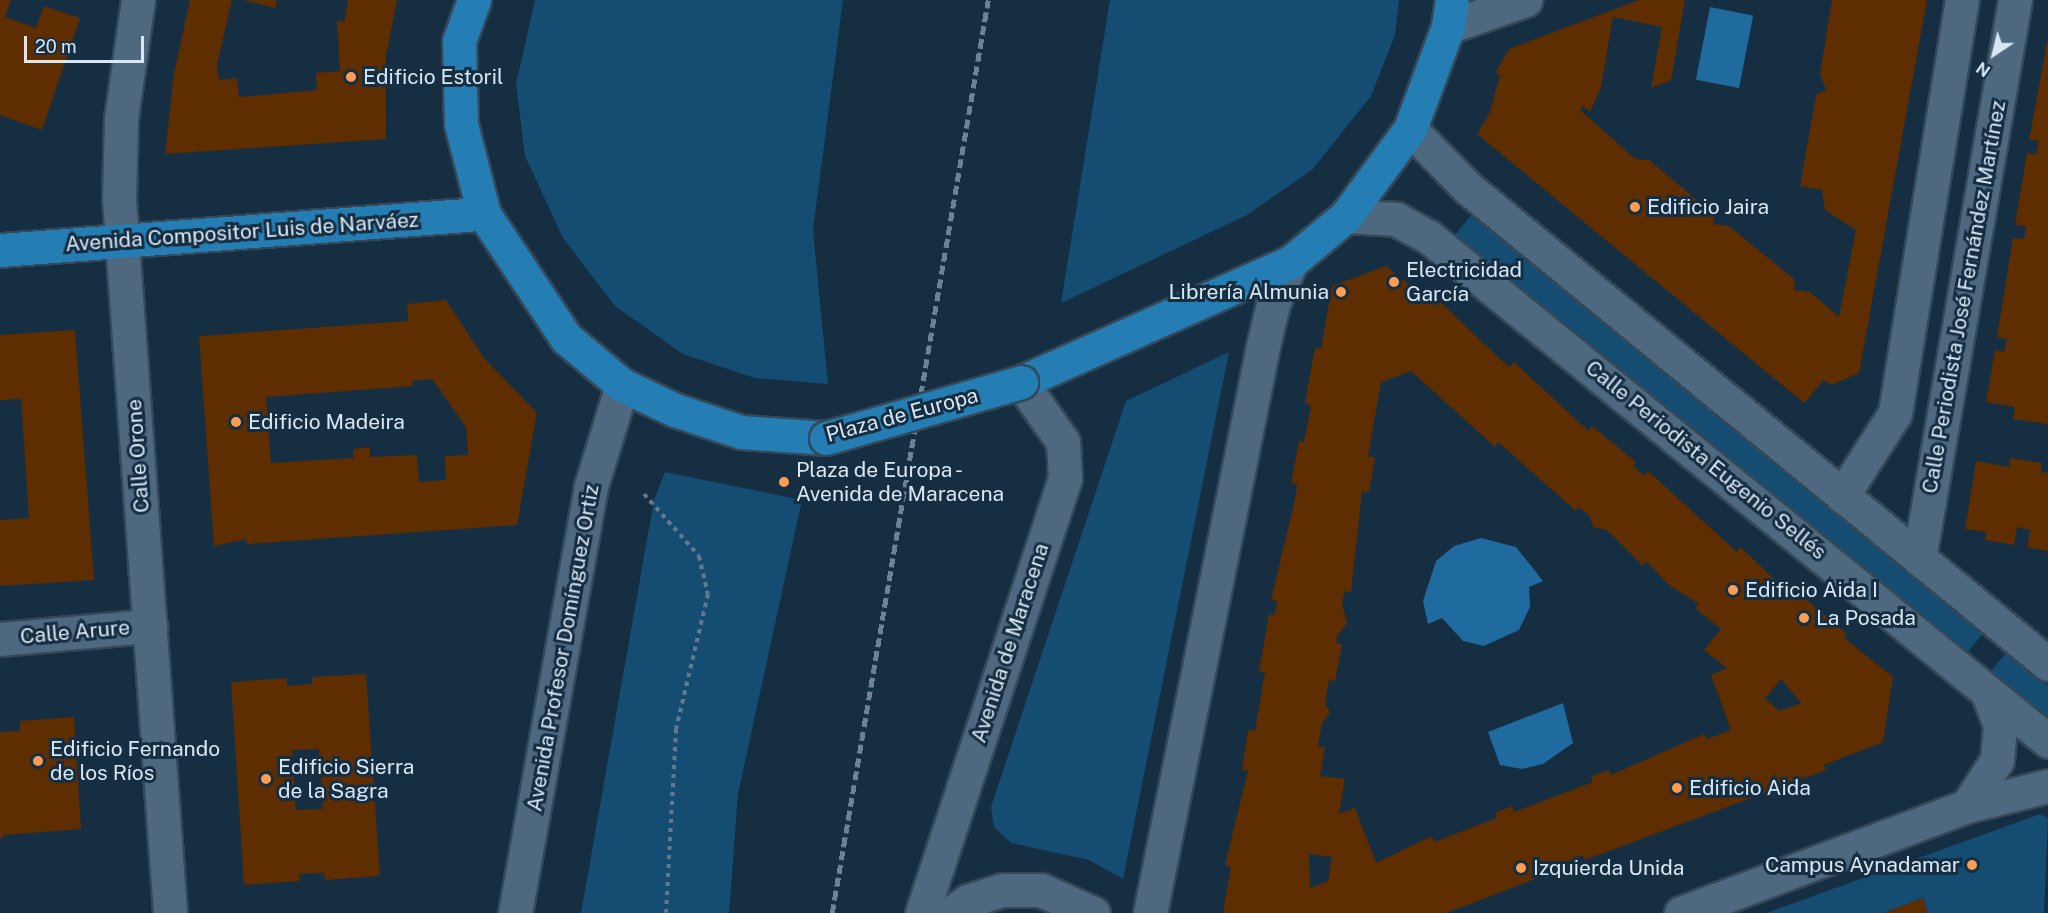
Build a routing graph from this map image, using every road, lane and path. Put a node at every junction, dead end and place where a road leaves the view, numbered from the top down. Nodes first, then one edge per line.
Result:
1 (138, 0) edge
2 (474, 0) edge
3 (1525, 0) edge
4 (1962, 0) edge
5 (2015, 0) edge
6 (1450, 14) edge
7 (1410, 129) junction
8 (484, 214) junction
9 (1346, 216) junction
10 (122, 241) junction
11 (0, 250) edge
12 (1292, 262) junction
13 (1021, 382) junction
14 (622, 385) junction
15 (644, 494) dead end
16 (1842, 496) junction
17 (1919, 559) junction
18 (150, 626) junction
19 (0, 639) edge
20 (2048, 664) edge
21 (1988, 693) junction
22 (2048, 741) edge
23 (2048, 786) edge
24 (1967, 806) junction
25 (170, 913) edge
26 (515, 913) edge
27 (666, 913) edge
28 (922, 913) edge
29 (951, 913) edge
30 (1093, 913) edge
31 (1150, 913) edge
32 (1681, 913) edge

1 - 10 main road, Calle Orone
2 - 8 main road, Plaza de Europa
3 - 6 main road
4 - 16 main road
5 - 17 main road, Calle Periodista José Fernández Martínez
6 - 7 main road, Plaza de Europa
7 - 9 main road, Plaza de Europa
7 - 16 main road
8 - 10 main road, Avenida Compositor Luis de Narváez
8 - 14 main road, Plaza de Europa
9 - 12 main road, Plaza de Europa
9 - 21 main road, Calle Periodista Eugenio Sellés
10 - 11 main road, Avenida Compositor Luis de Narváez
10 - 18 main road, Calle Orone
12 - 13 main road, Plaza de Europa
12 - 31 main road
13 - 14 main road, Plaza de Europa, bridge
13 - 28 main road, Avenida de Maracena
14 - 26 main road, Avenida Profesor Domínguez Ortiz
15 - 27 path
16 - 17 main road
17 - 20 main road
18 - 19 main road, Calle Arure
18 - 25 main road, Calle Orone
21 - 22 main road, Calle Periodista Eugenio Sellés
21 - 24 main road
23 - 24 main road
24 - 32 main road
29 - 30 main road

